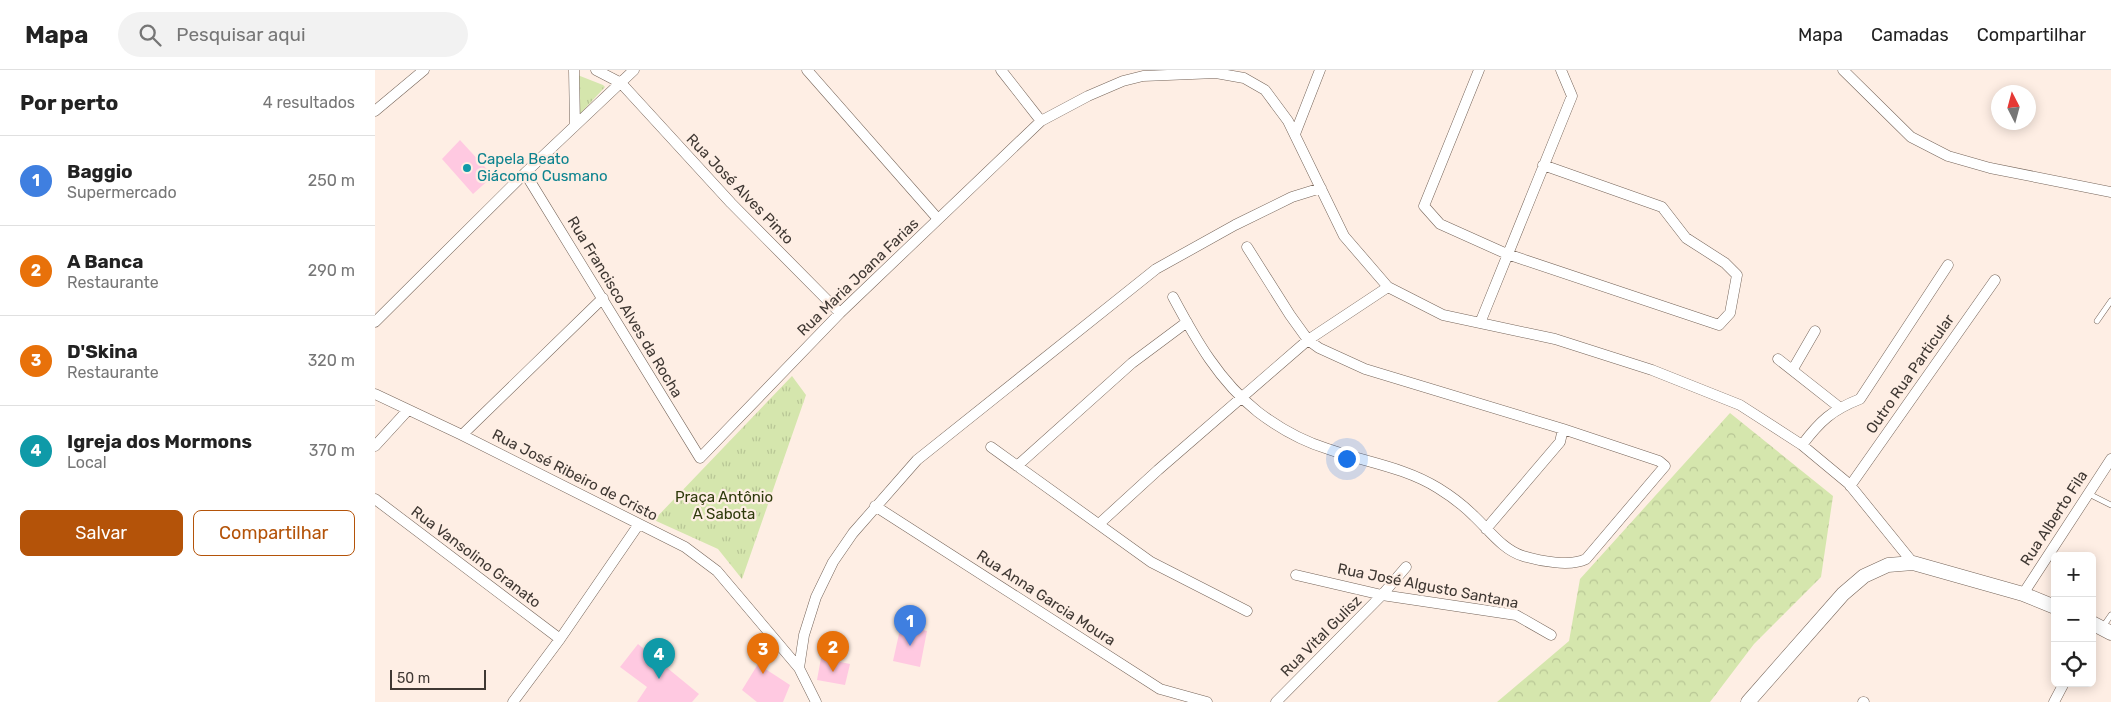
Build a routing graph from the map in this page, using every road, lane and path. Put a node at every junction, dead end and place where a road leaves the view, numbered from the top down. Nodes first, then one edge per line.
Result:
1 (424, 70) edge
2 (574, 70) edge
3 (596, 70) edge
4 (634, 70) edge
5 (807, 70) edge
6 (1001, 70) edge
7 (1128, 70) edge
8 (1320, 70) edge
9 (1479, 70) edge
10 (1561, 70) edge
11 (1843, 70) edge
12 (1123, 81) junction
13 (621, 82) junction
14 (375, 111) edge
15 (1041, 120) junction
16 (575, 126) junction
17 (1295, 134) junction
18 (1543, 165) junction
19 (525, 173) junction
20 (1321, 188) junction
21 (2111, 192) edge
22 (938, 219) junction
23 (1247, 247) dead end
24 (1507, 254) junction
25 (1949, 265) dead end
26 (1995, 280) dead end
27 (1388, 287) junction
28 (1173, 297) dead end
29 (603, 298) junction
30 (2111, 302) edge
31 (840, 313) junction
32 (2097, 320) dead end
33 (375, 322) edge
34 (1187, 322) junction
35 (1480, 323) junction
36 (1815, 331) dead end
37 (1308, 340) junction
38 (1778, 359) dead end
39 (1793, 370) junction
40 (375, 394) edge
41 (1242, 398) junction
42 (1839, 407) junction
43 (408, 410) junction
44 (1563, 429) junction
45 (461, 435) junction
46 (1802, 445) junction
47 (375, 446) edge
48 (991, 447) dead end
49 (699, 458) joint
50 (2111, 460) edge
51 (1017, 466) junction
52 (1850, 486) junction
53 (2088, 494) junction
54 (375, 499) edge
55 (2111, 505) edge
56 (875, 506) junction
57 (639, 524) junction
58 (1099, 524) junction
59 (1486, 529) junction
60 (1913, 562) junction
61 (1405, 567) dead end
62 (1296, 575) dead end
63 (2023, 594) junction
64 (1383, 596) junction
65 (2051, 605) edge
66 (1247, 611) dead end
67 (2111, 615) edge
68 (2102, 628) edge
69 (1551, 635) dead end
70 (560, 639) junction
71 (799, 668) junction
72 (2062, 687) edge
73 (513, 702) edge
74 (816, 702) edge
75 (1207, 702) edge
76 (1276, 702) edge
77 (1748, 702) edge
78 (2054, 702) edge

1 - 14 street
2 - 16 street
3 - 13 street
4 - 13 street
5 - 22 street
6 - 15 street
7 - 12 street
8 - 17 street
9 - 24 street
10 - 18 street
11 - 21 street
12 - 15 street, Rua Maria Joana Farias
12 - 17 street, Rua Maria Joana Farias
13 - 16 street
13 - 31 street, Rua José Alves Pinto
15 - 22 street, Rua Maria Joana Farias
16 - 19 street
17 - 20 street, Rua Maria Joana Farias
18 - 24 street
18 - 24 street
19 - 29 street, Rua Francisco Alves da Rocha
19 - 33 street
20 - 27 street, Rua Maria Joana Farias
20 - 56 street
22 - 31 street, Rua Maria Joana Farias
23 - 37 street
24 - 35 street
25 - 42 street
26 - 52 street, Outro Rua Particular
27 - 35 street
27 - 37 street
28 - 34 street
29 - 45 street
29 - 49 street, Rua Francisco Alves da Rocha
30 - 32 lane
31 - 49 street, Rua Maria Joana Farias
34 - 41 street
34 - 51 street
35 - 46 street
36 - 39 street
37 - 41 street
37 - 44 street
38 - 39 street
39 - 42 street
40 - 43 street, Rua José Ribeiro de Cristo
41 - 58 street
41 - 59 street
42 - 46 street
43 - 45 street, Rua José Ribeiro de Cristo
43 - 47 street
44 - 59 street
44 - 59 street
45 - 57 street, Rua José Ribeiro de Cristo
46 - 52 street
48 - 51 street
50 - 53 street, Rua Alberto Fila
51 - 58 street
52 - 60 street
53 - 55 lane
53 - 63 street, Rua Alberto Fila
54 - 70 street, Rua Vansolino Granato
56 - 71 street
56 - 75 street, Rua Anna Garcia Moura
57 - 70 street
57 - 71 street, Rua José Ribeiro de Cristo
58 - 66 street
60 - 63 main road
60 - 77 main road
61 - 64 street, Rua Vital Gulisz
62 - 64 street, Rua José Algusto Santana
63 - 65 main road
64 - 69 street, Rua José Algusto Santana
64 - 76 street, Rua Vital Gulisz
67 - 68 lane
70 - 73 street
71 - 74 street, Rua José Ribeiro de Cristo
72 - 78 street

